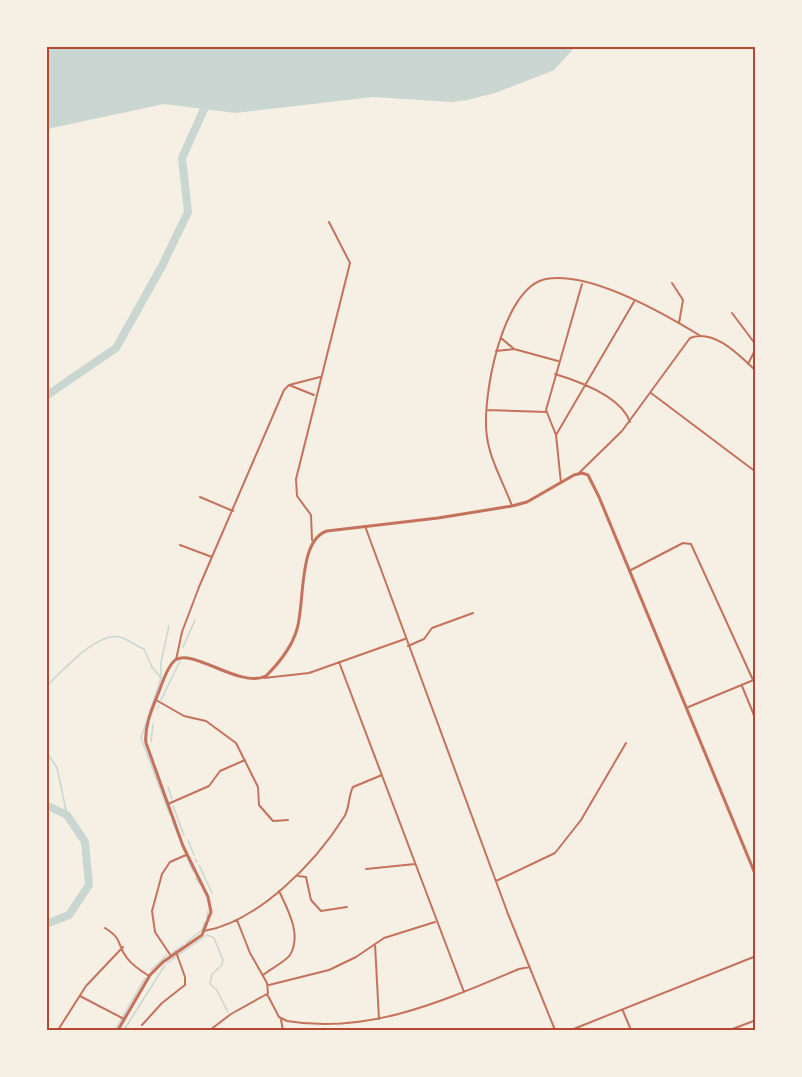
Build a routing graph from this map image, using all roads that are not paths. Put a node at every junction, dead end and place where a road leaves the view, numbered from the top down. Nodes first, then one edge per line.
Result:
1 (329, 222) dead end
2 (582, 283) junction
3 (672, 283) dead end
4 (636, 299) junction
5 (732, 313) dead end
6 (679, 323) junction
7 (699, 335) junction
8 (500, 336) junction
9 (756, 346) edge
10 (514, 350) junction
11 (496, 351) junction
12 (558, 361) junction
13 (748, 364) junction
14 (756, 370) edge
15 (555, 374) junction
16 (321, 377) junction
17 (289, 385) junction
18 (586, 386) junction
19 (651, 393) junction
20 (315, 395) junction
21 (487, 410) junction
22 (546, 412) junction
23 (630, 422) junction
24 (556, 435) junction
25 (756, 472) edge
26 (579, 473) junction
27 (561, 483) junction
28 (200, 497) dead end
29 (512, 506) junction
30 (233, 510) junction
31 (365, 526) junction
32 (312, 540) junction
33 (180, 545) dead end
34 (212, 557) junction
35 (629, 571) junction
36 (473, 613) dead end
37 (405, 638) junction
38 (408, 646) junction
39 (176, 660) junction
40 (339, 662) junction
41 (264, 678) junction
42 (754, 680) edge
43 (742, 685) junction
44 (156, 700) junction
45 (686, 708) junction
46 (756, 720) edge
47 (626, 743) dead end
48 (246, 759) junction
49 (382, 775) junction
50 (168, 804) junction
51 (288, 820) dead end
52 (188, 855) junction
53 (415, 864) junction
54 (366, 869) dead end
55 (298, 876) junction
56 (756, 876) edge
57 (496, 881) junction
58 (279, 891) junction
59 (347, 907) dead end
60 (237, 920) junction
61 (436, 922) junction
62 (105, 928) dead end
63 (204, 931) junction
64 (375, 944) junction
65 (123, 947) junction
66 (176, 952) junction
67 (171, 956) junction
68 (756, 956) edge
69 (527, 961) junction
70 (530, 967) junction
71 (519, 969) junction
72 (263, 975) junction
73 (149, 976) junction
74 (268, 985) junction
75 (464, 992) junction
76 (268, 994) junction
77 (80, 996) junction
78 (623, 1011) junction
79 (124, 1019) junction
80 (379, 1019) junction
81 (281, 1020) junction
82 (756, 1020) edge
83 (142, 1025) dead end
84 (58, 1030) edge
85 (118, 1030) edge
86 (210, 1030) edge
87 (283, 1030) edge
88 (555, 1030) edge
89 (571, 1030) edge
90 (631, 1030) edge
91 (729, 1030) edge

1 - 16 street
2 - 4 street
2 - 8 street
2 - 12 street
3 - 6 street
4 - 6 street
4 - 18 street
5 - 9 street
6 - 7 street
7 - 13 street
7 - 19 street
8 - 10 street
8 - 11 street
9 - 13 street
10 - 11 street
10 - 12 street
11 - 21 street
12 - 15 street
13 - 14 street
15 - 18 street
15 - 22 street
16 - 17 street
16 - 20 street
17 - 20 street
17 - 30 street
18 - 23 street
18 - 24 street
19 - 23 street
19 - 25 street
20 - 32 street
21 - 22 street
21 - 29 street
22 - 24 street
23 - 26 street
24 - 27 street
26 - 27 street
26 - 35 street
27 - 29 street
28 - 30 street
29 - 31 street
30 - 34 street
31 - 32 street
31 - 37 street
32 - 41 street
33 - 34 street
34 - 39 street
35 - 42 street
35 - 45 street
36 - 38 street
37 - 38 street
37 - 40 street
38 - 57 street
39 - 41 street
39 - 44 street
40 - 41 street
40 - 49 street
42 - 43 street
43 - 45 street
43 - 46 street
44 - 48 street
44 - 50 street
45 - 56 street
47 - 57 street
48 - 50 street
48 - 51 street
49 - 53 street
49 - 55 street
50 - 52 street
52 - 63 street
52 - 67 street
53 - 54 street
53 - 61 street
55 - 58 street
55 - 59 street
57 - 69 street
58 - 60 street
58 - 72 street
60 - 63 street
60 - 72 street
61 - 64 street
61 - 75 street
62 - 65 street
63 - 66 street
64 - 74 street
64 - 80 street
65 - 73 street
65 - 77 street
66 - 67 street
66 - 83 street
67 - 73 street
68 - 78 street
69 - 70 street
69 - 71 street
70 - 71 street
70 - 88 street
71 - 75 street
72 - 74 street
73 - 79 street
74 - 76 street
75 - 80 street
76 - 81 street
76 - 86 street
77 - 79 street
77 - 84 street
78 - 89 street
78 - 90 street
79 - 85 street
80 - 81 street
81 - 87 street
82 - 91 street

